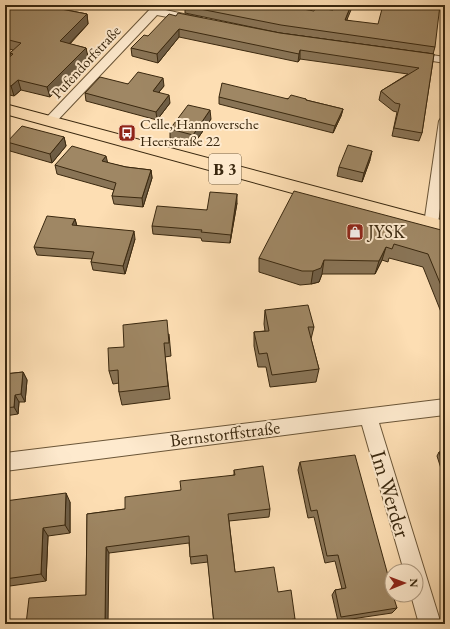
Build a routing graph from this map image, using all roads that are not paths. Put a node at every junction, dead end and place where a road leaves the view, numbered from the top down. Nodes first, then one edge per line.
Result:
1 (157, 8) edge
2 (206, 22) edge
3 (398, 53) edge
4 (445, 60) edge
5 (5, 109) edge
6 (50, 121) junction
7 (445, 122) edge
8 (438, 226) edge
9 (445, 407) edge
10 (368, 416) junction
11 (5, 462) edge
12 (412, 563) edge
13 (424, 603) edge
14 (430, 624) edge

1 - 2 street
1 - 6 street, Pufendorfstraße
3 - 4 street
5 - 6 main road, B 3
6 - 8 main road, B 3
7 - 8 street
9 - 10 street, Bernstorffstraße
10 - 11 street, Bernstorffstraße
10 - 12 street, Im Werder
13 - 14 street

